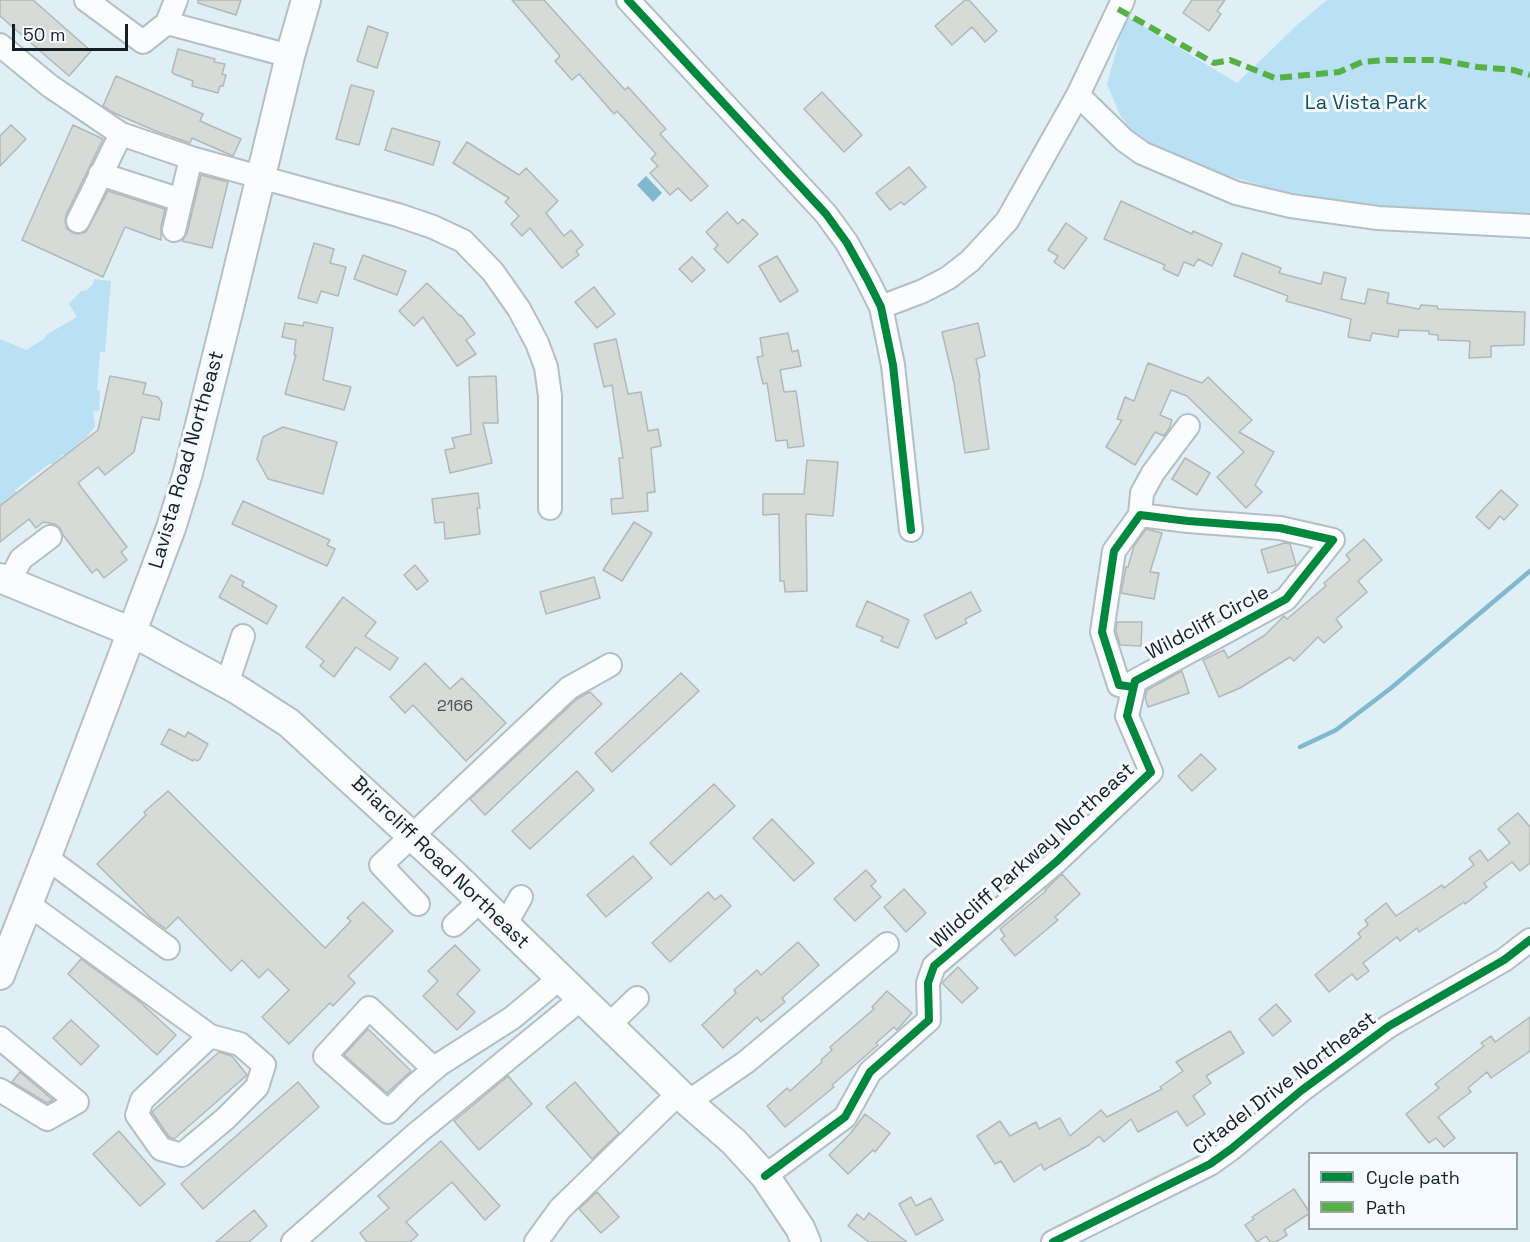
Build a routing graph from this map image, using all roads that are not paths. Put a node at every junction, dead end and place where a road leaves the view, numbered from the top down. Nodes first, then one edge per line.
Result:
1 (86, 0) edge
2 (176, 0) edge
3 (306, 0) edge
4 (628, 0) edge
5 (1123, 0) edge
6 (167, 23) junction
7 (0, 45) edge
8 (290, 56) junction
9 (1078, 95) junction
10 (121, 134) junction
11 (191, 158) junction
12 (100, 174) junction
13 (261, 177) junction
14 (181, 200) junction
15 (78, 221) dead end
16 (1530, 226) edge
17 (174, 230) dead end
18 (881, 307) junction
19 (1188, 426) dead end
20 (550, 508) dead end
21 (1140, 515) junction
22 (911, 530) dead end
23 (50, 537) dead end
24 (5, 580) edge
25 (132, 632) junction
26 (243, 636) dead end
27 (610, 665) dead end
28 (226, 684) junction
29 (1133, 687) junction
30 (412, 836) junction
31 (47, 858) junction
32 (520, 897) dead end
33 (480, 901) junction
34 (28, 904) junction
35 (418, 904) dead end
36 (454, 925) dead end
37 (505, 925) junction
38 (1530, 940) edge
39 (887, 944) dead end
40 (168, 948) dead end
41 (0, 975) edge
42 (560, 978) junction
43 (637, 998) dead end
44 (582, 999) junction
45 (609, 1025) junction
46 (210, 1036) junction
47 (0, 1038) edge
48 (434, 1069) junction
49 (0, 1090) edge
50 (684, 1098) junction
51 (765, 1176) junction
52 (293, 1242) edge
53 (536, 1242) edge
54 (806, 1242) edge
55 (1053, 1242) edge

1 - 6 street
2 - 6 street
3 - 8 main road, Lavista Road Northeast
4 - 18 street
5 - 9 street
6 - 8 street
7 - 10 street
8 - 13 main road, Lavista Road Northeast
9 - 16 street
9 - 18 street
10 - 11 street
10 - 12 street
11 - 13 street
11 - 14 street
12 - 14 street
12 - 15 street
13 - 20 street
13 - 25 main road, Lavista Road Northeast
14 - 17 street
18 - 22 street
19 - 21 street
21 - 29 street
21 - 29 street, Wildcliff Circle
23 - 24 street
24 - 25 main road, Briarcliff Road Northeast
25 - 28 main road, Briarcliff Road Northeast
25 - 31 main road, Lavista Road Northeast
26 - 28 street
27 - 30 street
28 - 30 main road, Briarcliff Road Northeast
29 - 51 street, Wildcliff Parkway Northeast
30 - 33 main road, Briarcliff Road Northeast
30 - 35 street
31 - 34 main road, Lavista Road Northeast
31 - 40 street
32 - 37 street
33 - 36 street
33 - 37 main road, Briarcliff Road Northeast
34 - 41 main road, Lavista Road Northeast
34 - 46 street
37 - 42 main road, Briarcliff Road Northeast
38 - 55 street, Citadel Drive Northeast
39 - 50 street
42 - 44 main road, Briarcliff Road Northeast
42 - 48 street
43 - 45 street
44 - 45 main road, Briarcliff Road Northeast
44 - 52 street
45 - 50 main road, Briarcliff Road Northeast
46 - 46 street
47 - 49 street
48 - 48 street
50 - 51 main road, Briarcliff Road Northeast
50 - 53 street
51 - 54 main road, Briarcliff Road Northeast

